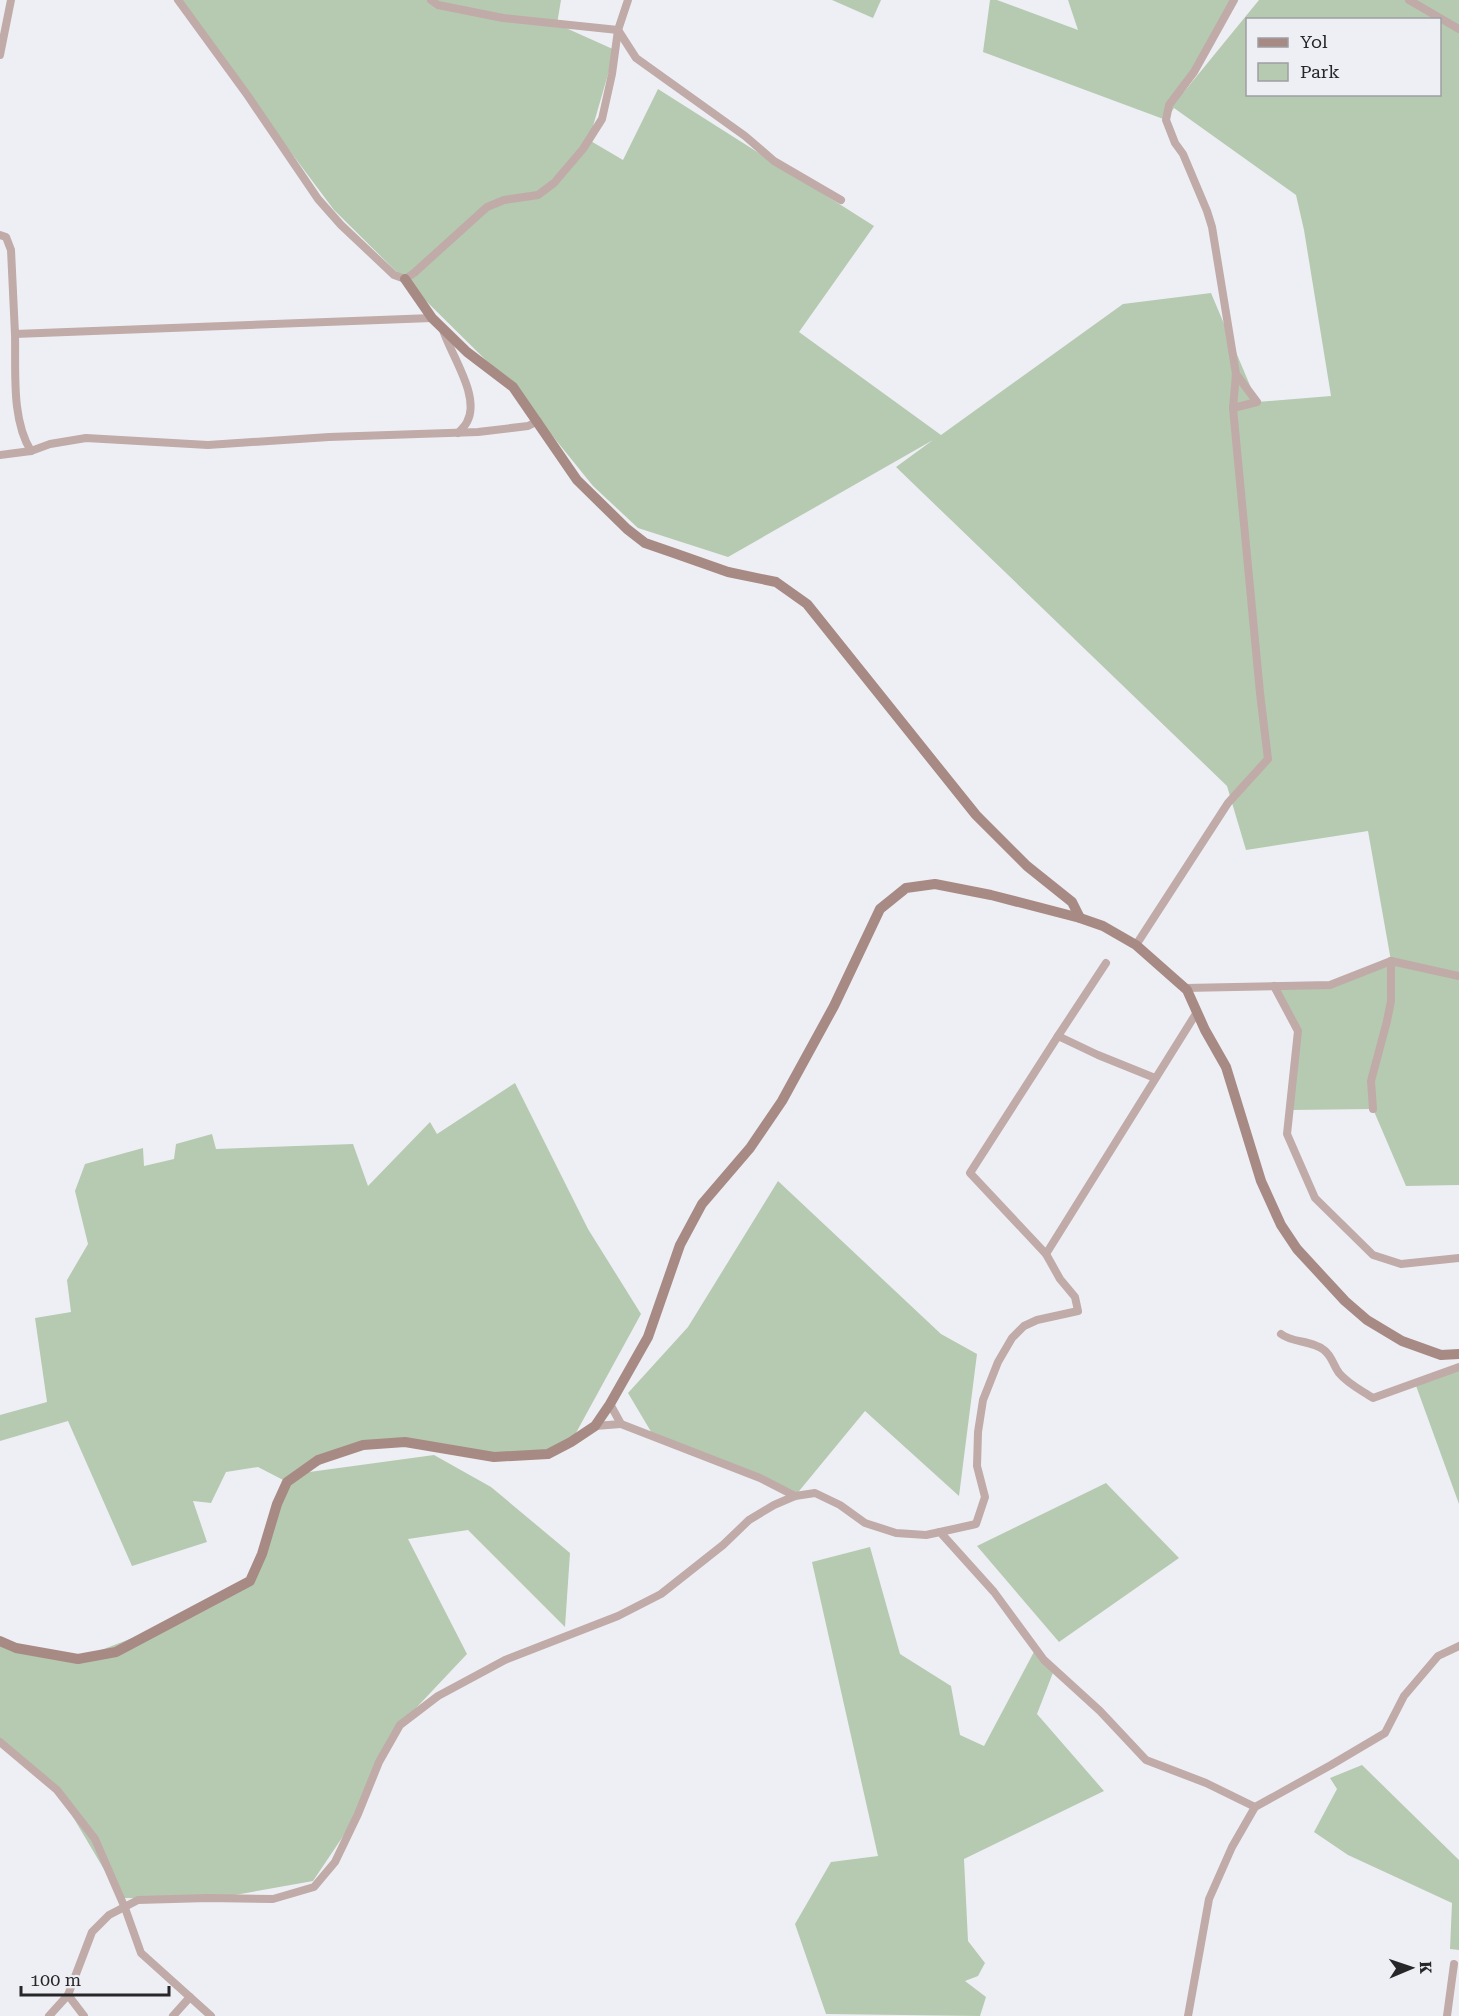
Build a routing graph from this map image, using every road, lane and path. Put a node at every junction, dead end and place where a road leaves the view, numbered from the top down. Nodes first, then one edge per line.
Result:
1 (11, 0) edge
2 (178, 0) edge
3 (431, 0) edge
4 (628, 0) edge
5 (1234, 0) edge
6 (1409, 0) edge
7 (1440, 18) edge
8 (1441, 19) edge
9 (6, 21) junction
10 (1459, 29) edge
11 (0, 30) edge
12 (618, 30) junction
13 (0, 55) edge
14 (841, 200) dead end
15 (0, 235) edge
16 (405, 279) junction
17 (432, 318) junction
18 (443, 329) junction
19 (15, 334) junction
20 (1236, 374) junction
21 (1233, 408) junction
22 (538, 421) junction
23 (458, 433) junction
24 (31, 451) junction
25 (0, 455) edge
26 (1080, 918) junction
27 (1136, 945) junction
28 (1392, 961) junction
29 (1106, 963) dead end
30 (1459, 976) edge
31 (1274, 986) junction
32 (1185, 988) junction
33 (1197, 1012) junction
34 (1058, 1036) junction
35 (1155, 1078) junction
36 (1373, 1109) dead end
37 (1046, 1254) junction
38 (1459, 1258) edge
39 (1281, 1334) dead end
40 (1459, 1354) edge
41 (1441, 1355) junction
42 (1459, 1364) edge
43 (610, 1404) junction
44 (621, 1424) junction
45 (595, 1426) junction
46 (795, 1496) junction
47 (940, 1532) junction
48 (0, 1641) edge
49 (1459, 1646) edge
50 (0, 1742) edge
51 (1255, 1807) junction
52 (125, 1908) junction
53 (1454, 1964) dead end
54 (68, 1995) junction
55 (190, 1997) junction
56 (49, 2016) edge
57 (84, 2016) edge
58 (173, 2016) edge
59 (211, 2016) edge
60 (1188, 2016) edge
61 (1447, 2016) edge

1 - 9 street
2 - 16 street
3 - 12 street
4 - 12 street
5 - 20 street
6 - 7 street
8 - 10 street
9 - 11 street
9 - 13 street
12 - 14 street
12 - 16 street
15 - 19 street
16 - 17 street
17 - 18 street
17 - 19 street
18 - 22 street
18 - 23 street
19 - 24 street
20 - 21 street
20 - 21 street
21 - 27 street
22 - 23 street
22 - 26 street
23 - 24 street
24 - 25 street
26 - 27 street
26 - 43 street
27 - 32 street
28 - 30 street
28 - 31 street
28 - 36 street
29 - 34 street
31 - 32 street
31 - 38 street
32 - 33 street
33 - 35 street
33 - 41 street
34 - 35 street
34 - 37 street
35 - 37 street
37 - 47 street
39 - 42 street
40 - 41 street
41 - 42 street
43 - 44 street
43 - 45 street
44 - 45 street
44 - 46 street
45 - 48 street
46 - 47 street
46 - 52 street
47 - 51 street
49 - 51 street
50 - 52 street
51 - 60 street
52 - 54 street
52 - 55 street
53 - 61 street
54 - 56 street
54 - 57 street
55 - 58 street
55 - 59 street

